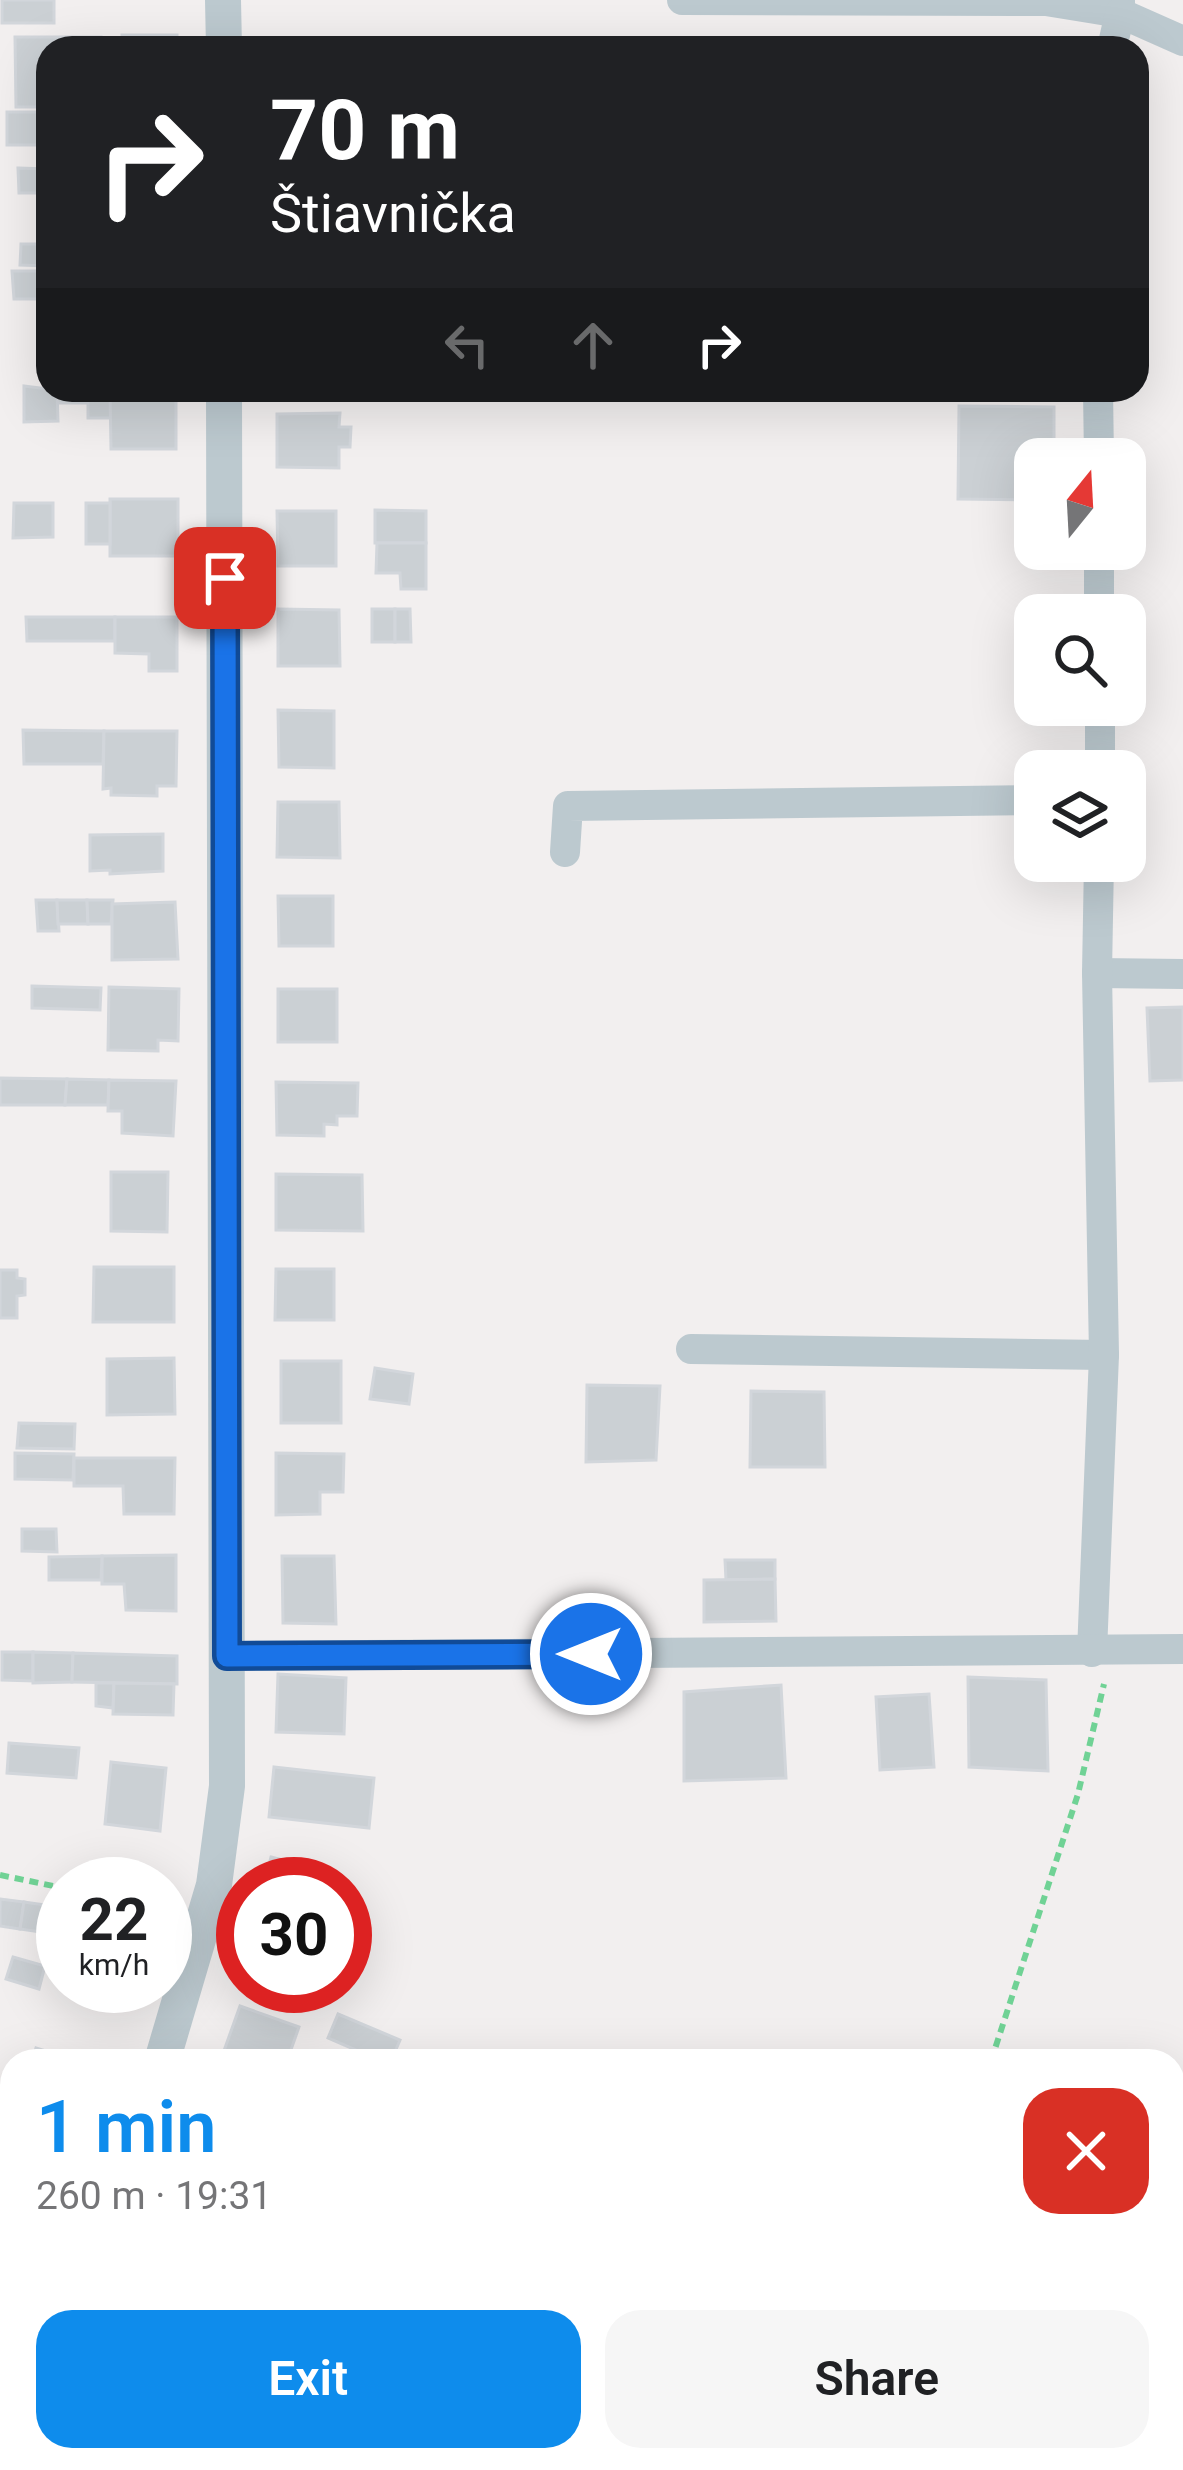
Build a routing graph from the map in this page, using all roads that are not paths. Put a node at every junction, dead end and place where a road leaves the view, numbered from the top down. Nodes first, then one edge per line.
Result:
1 (224, 0) edge
2 (682, 0) edge
3 (1120, 6) edge
4 (224, 36) edge
5 (1114, 36) edge
6 (1183, 41) edge
7 (224, 402) edge
8 (1098, 402) edge
9 (1099, 438) edge
10 (1014, 800) edge
11 (565, 852) dead end
12 (1099, 882) edge
13 (1097, 973) junction
14 (1183, 974) edge
15 (691, 1349) dead end
16 (1104, 1355) junction
17 (1183, 1649) edge
18 (1102, 1652) junction
19 (227, 1656) junction
20 (166, 2049) edge

1 - 4 street
2 - 3 street
3 - 5 street
3 - 6 street
7 - 19 street
8 - 9 street
10 - 11 street
12 - 13 street
13 - 14 street
13 - 16 street
15 - 16 street
16 - 18 street
17 - 18 street
18 - 19 street
19 - 20 street

